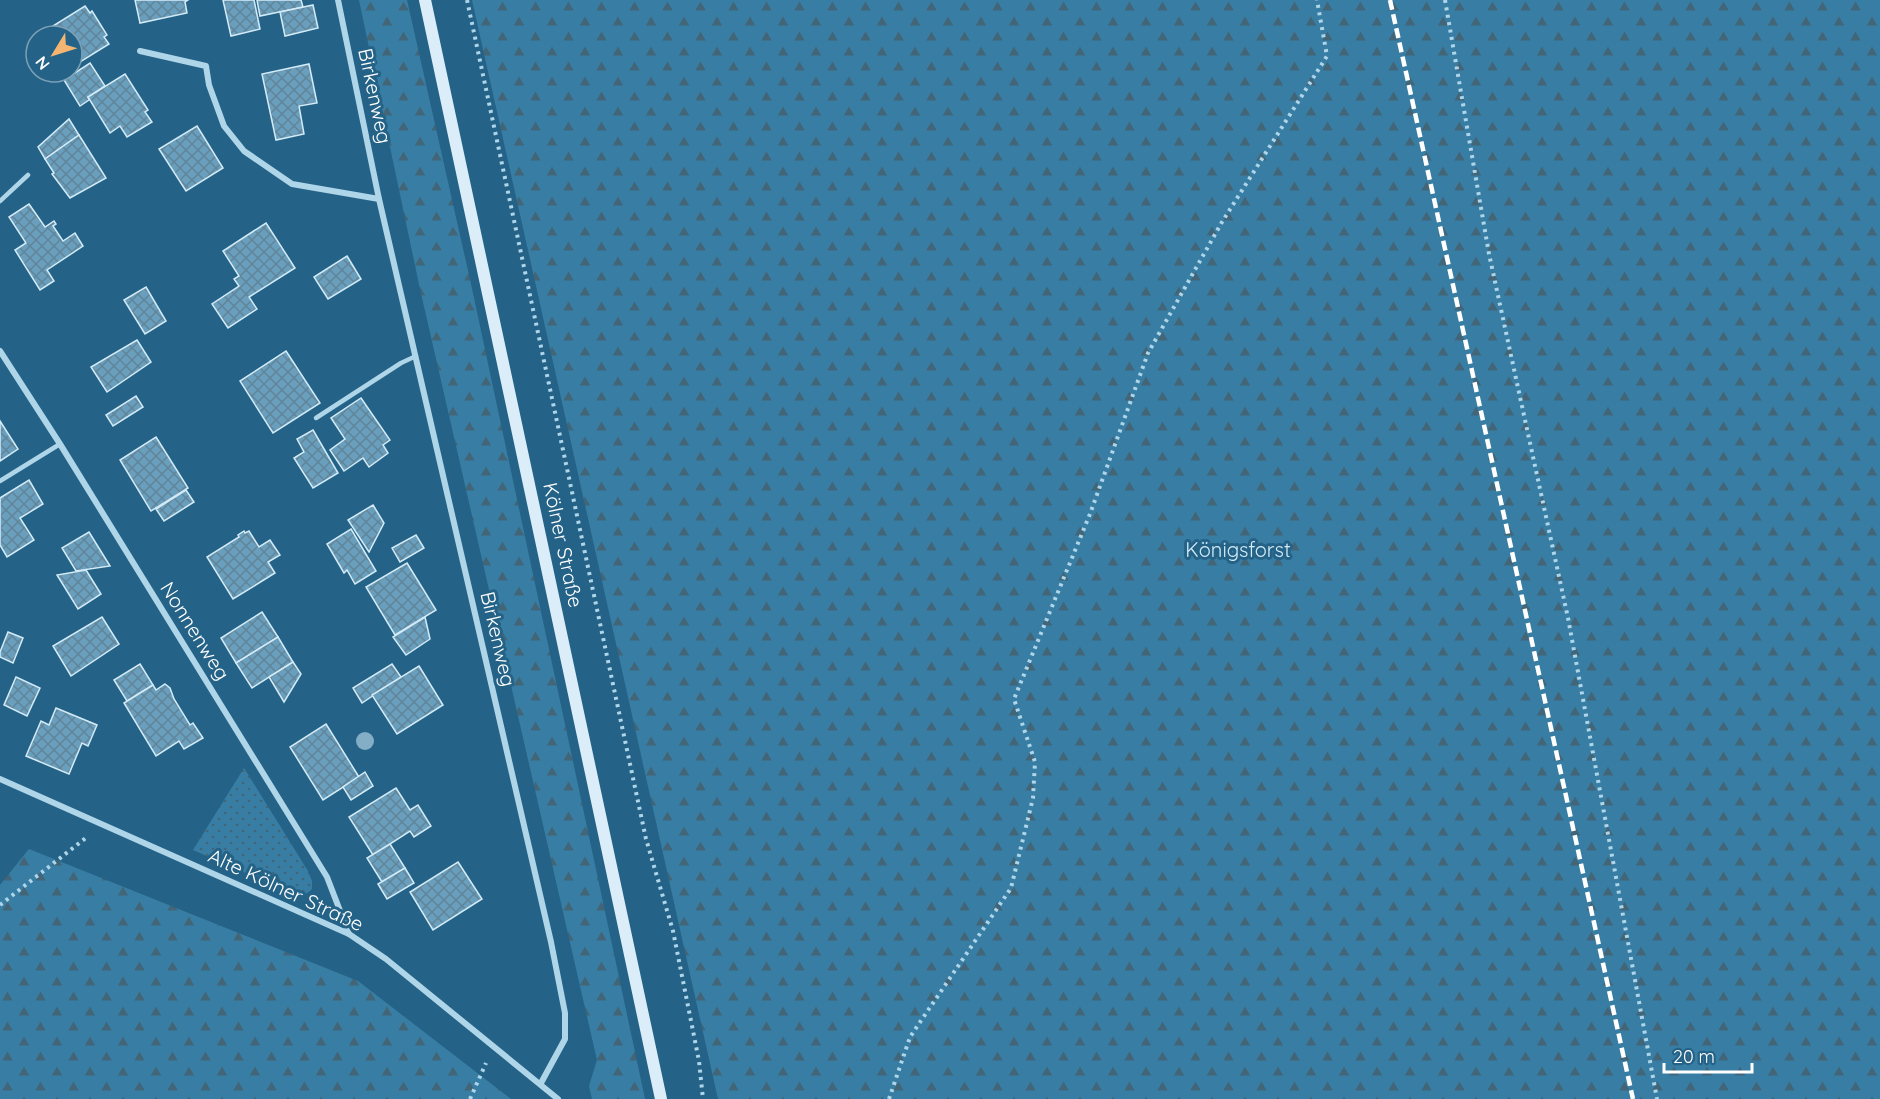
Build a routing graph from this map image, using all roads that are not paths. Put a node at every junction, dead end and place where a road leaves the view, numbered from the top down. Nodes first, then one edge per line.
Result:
1 (338, 0) edge
2 (425, 0) edge
3 (140, 51) dead end
4 (28, 175) dead end
5 (380, 199) junction
6 (0, 201) edge
7 (0, 351) edge
8 (416, 357) junction
9 (316, 418) dead end
10 (60, 444) junction
11 (0, 481) edge
12 (0, 779) edge
13 (349, 934) junction
14 (541, 1083) junction
15 (558, 1099) edge
16 (661, 1099) edge

1 - 5 street, Birkenweg
2 - 16 main road, Kölner Straße
3 - 5 street
4 - 6 lane
5 - 8 street, Birkenweg
7 - 10 street, Nonnenweg
8 - 9 lane
8 - 14 street, Birkenweg
10 - 11 lane
10 - 13 street, Nonnenweg
12 - 13 street, Alte Kölner Straße
13 - 14 street, Alte Kölner Straße
14 - 15 street, Alte Kölner Straße

